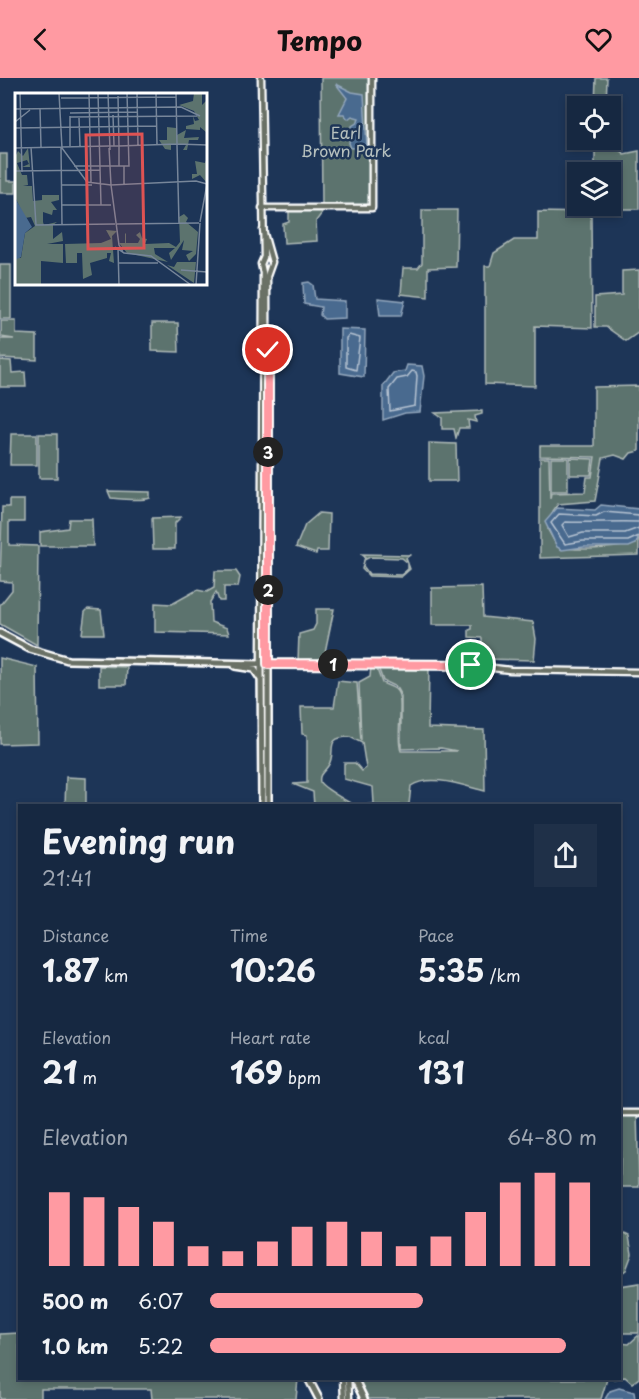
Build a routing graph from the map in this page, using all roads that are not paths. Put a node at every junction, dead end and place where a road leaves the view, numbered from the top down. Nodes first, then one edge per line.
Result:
1 (261, 78) edge
2 (372, 78) edge
3 (262, 208) junction
4 (263, 230) junction
5 (264, 257) junction
6 (270, 259) junction
7 (262, 269) junction
8 (270, 270) junction
9 (265, 470) junction
10 (0, 631) edge
11 (11, 640) junction
12 (36, 648) junction
13 (72, 659) junction
14 (108, 660) junction
15 (204, 663) junction
16 (264, 664) junction
17 (234, 666) junction
18 (639, 672) edge
19 (261, 682) junction
20 (265, 752) junction
21 (262, 804) edge
22 (268, 804) edge
23 (621, 1113) edge
24 (639, 1113) edge
25 (309, 1380) edge
26 (343, 1380) edge
27 (348, 1380) edge
28 (355, 1380) edge
29 (319, 1399) edge
30 (344, 1399) edge
31 (349, 1399) edge
32 (364, 1399) edge

1 - 3 main road
2 - 3 main road
3 - 4 main road
4 - 5 main road
4 - 6 main road
5 - 6 main road
5 - 7 main road
6 - 8 main road
7 - 8 main road
7 - 9 main road
8 - 9 main road
9 - 16 main road
10 - 11 highway
10 - 12 highway
11 - 12 highway
11 - 13 highway
12 - 13 highway
13 - 14 highway
14 - 15 highway
14 - 15 highway
15 - 16 highway
15 - 17 highway
16 - 17 highway
16 - 18 main road
16 - 19 highway
16 - 20 highway
17 - 19 highway
19 - 20 highway
20 - 21 highway
20 - 22 highway
23 - 24 main road
25 - 29 highway
26 - 30 main road
27 - 31 main road
28 - 32 highway

